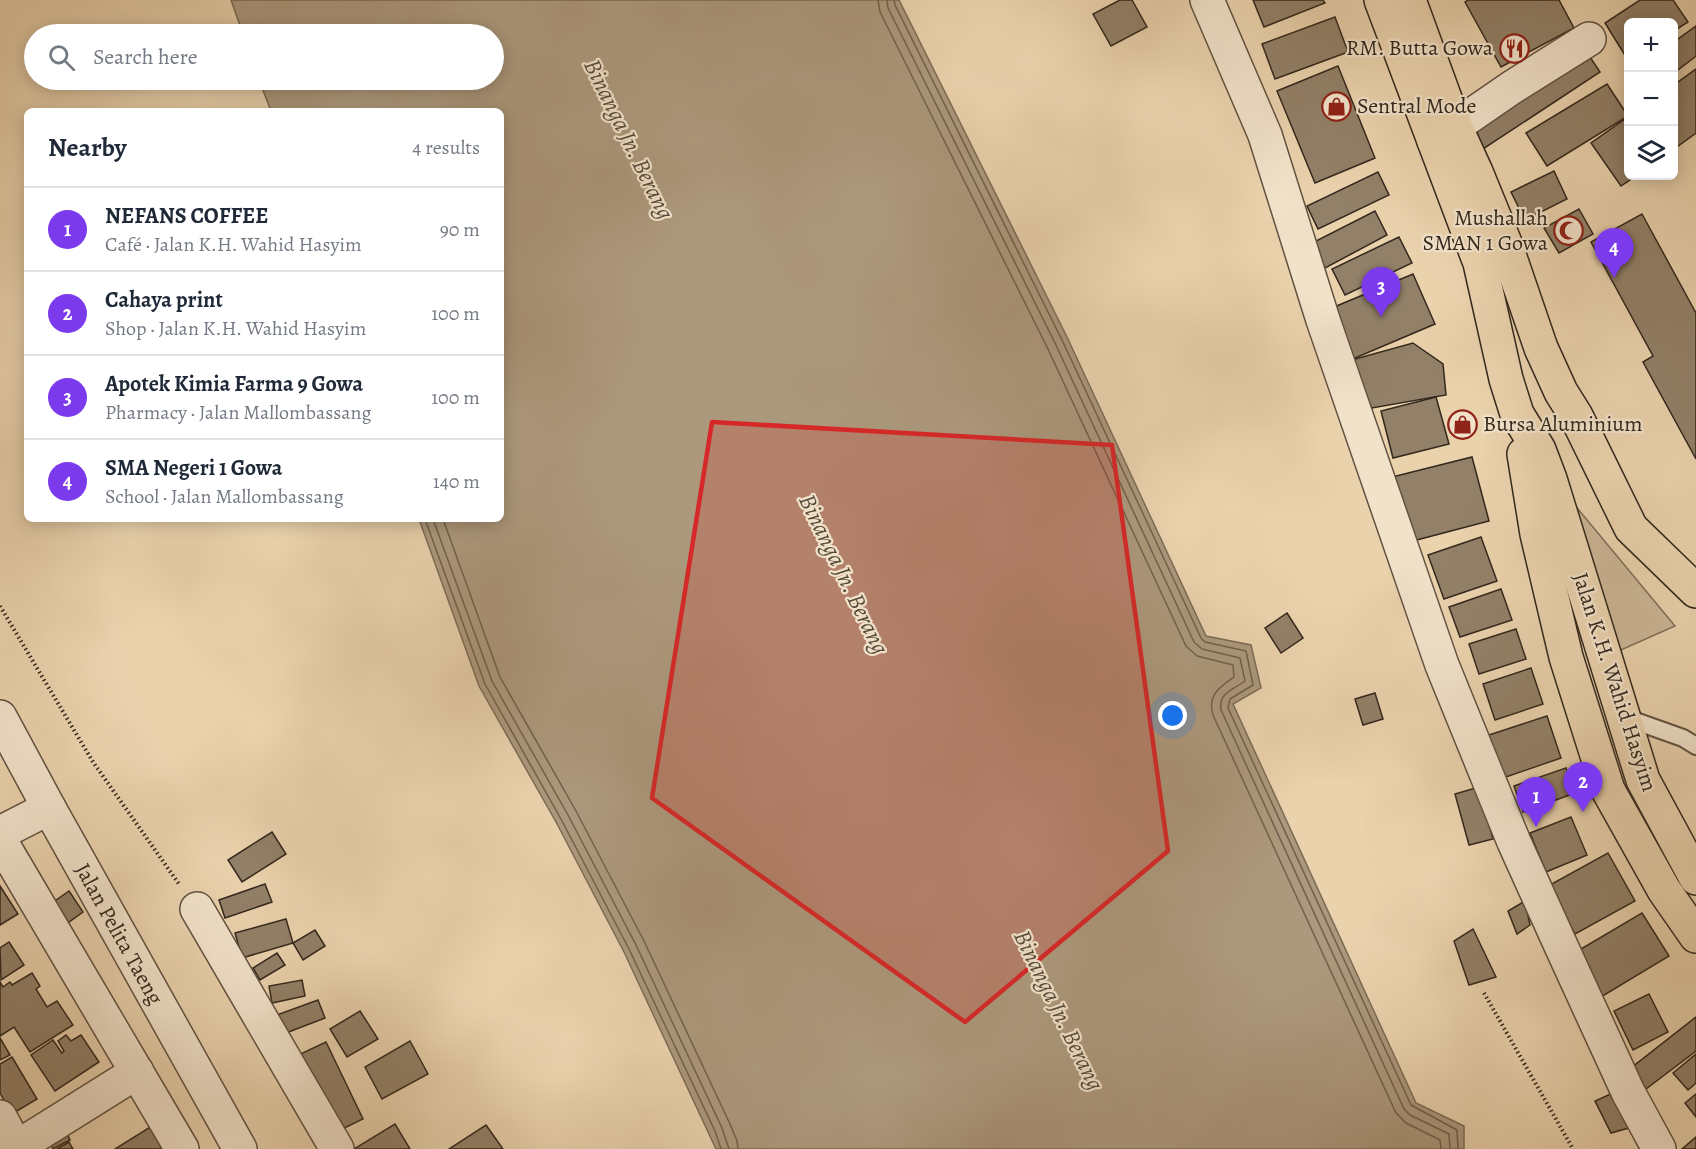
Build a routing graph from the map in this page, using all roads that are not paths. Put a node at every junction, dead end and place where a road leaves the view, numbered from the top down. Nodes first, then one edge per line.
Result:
1 (1207, 0) edge
2 (1381, 0) edge
3 (1409, 0) edge
4 (1589, 39) dead end
5 (1445, 134) junction
6 (1464, 179) junction
7 (1517, 414) junction
8 (1692, 580) edge
9 (0, 717) edge
10 (1624, 717) junction
11 (1696, 746) edge
12 (48, 808) junction
13 (0, 833) edge
14 (0, 840) edge
15 (1696, 878) edge
16 (197, 909) road end
17 (1696, 936) edge
18 (137, 1072) junction
19 (0, 1117) edge
20 (16, 1149) edge
21 (182, 1149) edge
22 (240, 1149) edge
23 (337, 1149) edge
24 (1659, 1149) edge

1 - 24 street
2 - 5 highway
3 - 5 highway
4 - 5 street
5 - 6 highway
6 - 7 highway
6 - 8 highway
7 - 10 highway, Jalan K.H. Wahid Hasyim
7 - 17 highway, Jalan K.H. Wahid Hasyim
9 - 12 street, Jalan Pelita Taeng
10 - 11 lane
10 - 15 highway, Jalan K.H. Wahid Hasyim
12 - 13 street
12 - 22 street, Jalan Pelita Taeng
14 - 18 street
16 - 23 street
18 - 20 street
18 - 21 street
19 - 20 street

